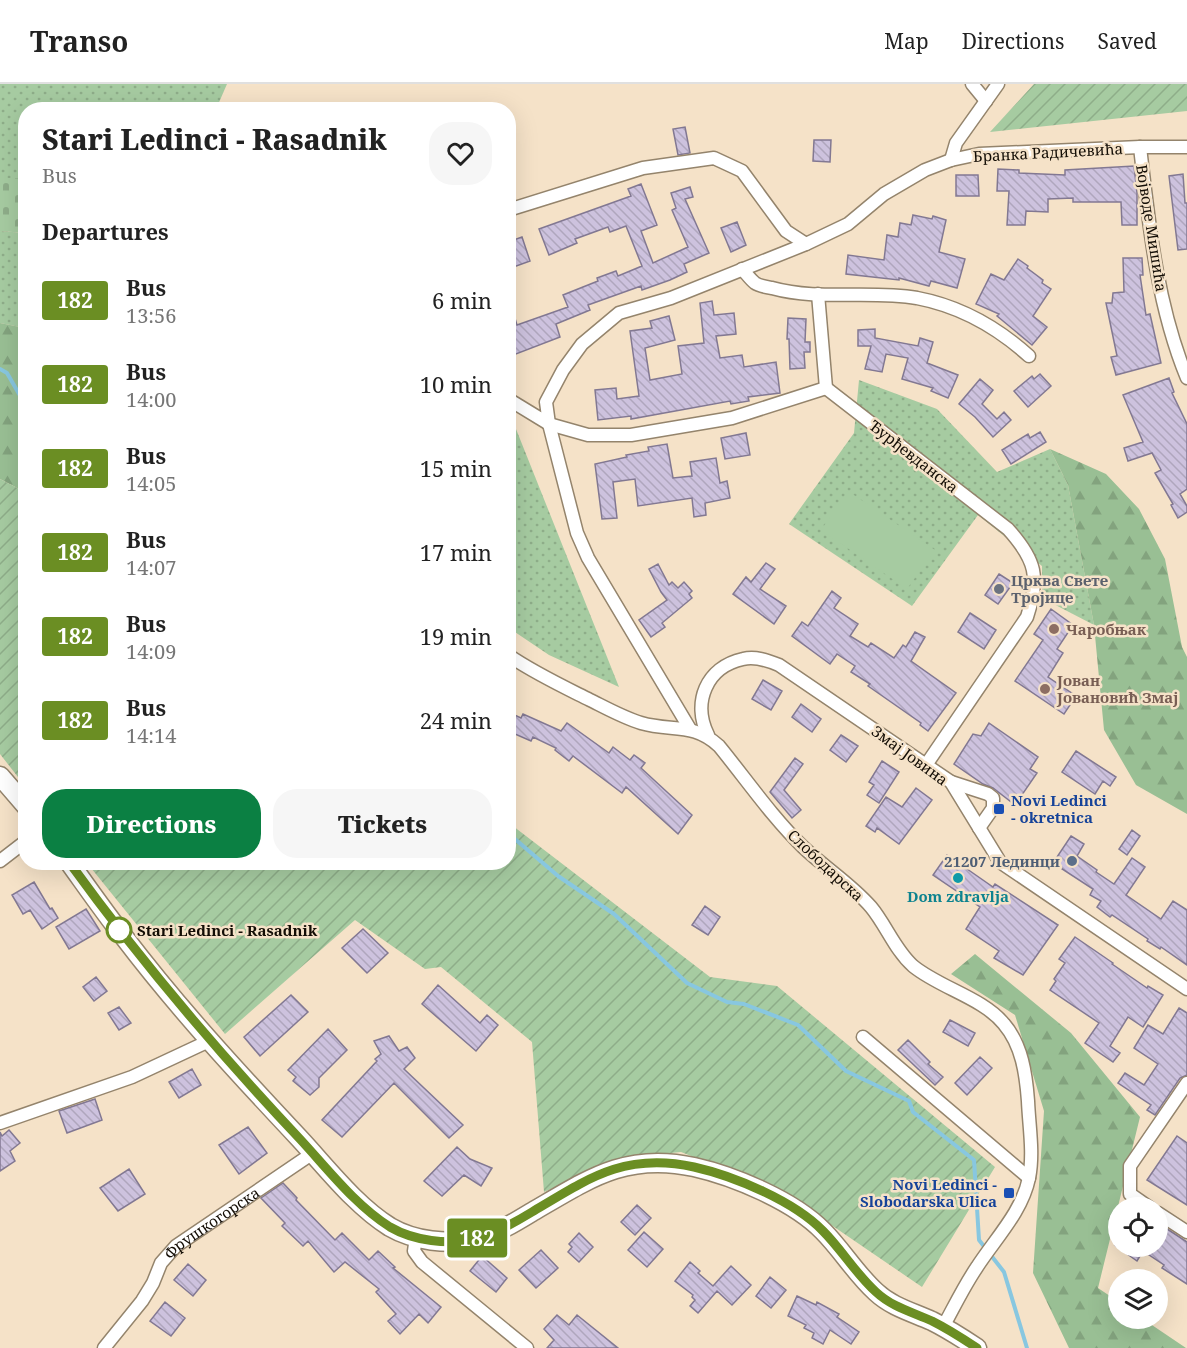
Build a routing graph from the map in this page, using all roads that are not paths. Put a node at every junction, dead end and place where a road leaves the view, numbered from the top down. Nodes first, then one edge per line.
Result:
1 (972, 84) edge
2 (998, 84) edge
3 (986, 101) junction
4 (1140, 147) junction
5 (1187, 147) edge
6 (951, 160) junction
7 (516, 208) edge
8 (806, 244) junction
9 (742, 269) junction
10 (818, 294) junction
11 (1029, 356) dead end
12 (1187, 378) edge
13 (826, 388) junction
14 (516, 404) edge
15 (549, 424) junction
16 (516, 661) edge
17 (690, 729) junction
18 (708, 735) junction
19 (926, 765) junction
20 (0, 776) edge
21 (951, 783) junction
22 (18, 797) edge
23 (979, 828) junction
24 (18, 847) edge
25 (0, 861) edge
26 (75, 870) edge
27 (1187, 989) edge
28 (863, 1037) dead end
29 (209, 1041) junction
30 (1187, 1083) edge
31 (0, 1123) edge
32 (313, 1153) junction
33 (1029, 1178) junction
34 (1134, 1197) edge
35 (1168, 1220) edge
36 (1187, 1232) edge
37 (416, 1237) junction
38 (943, 1327) junction
39 (104, 1348) edge
40 (527, 1348) edge
41 (977, 1348) edge

1 - 3 street
2 - 3 street
3 - 6 street
4 - 5 street, Бранка Радичевића
4 - 6 street, Бранка Радичевића
4 - 12 street, Војводе Мишића
6 - 8 street, Бранка Радичевића
7 - 8 street
8 - 9 street, Бранка Радичевића
9 - 10 street
9 - 15 street, Бранка Радичевића
10 - 11 street
10 - 13 street
13 - 15 street
13 - 19 street, Ђурђевданска
14 - 15 street
15 - 17 street, Бранка Радичевића
16 - 17 street, Слободарска
17 - 18 street, Слободарска
18 - 19 street, Змај Јовина
18 - 33 street, Слободарска
19 - 21 street, Змај Јовина
20 - 22 street
21 - 23 street, Змај Јовина
21 - 23 street
23 - 27 street, Змај Јовина
24 - 25 street
26 - 29 street
28 - 33 street
29 - 31 street
29 - 32 street
30 - 34 street
32 - 37 street
32 - 39 street, Фрушкогорска
33 - 38 street, Слободарска
35 - 36 street
37 - 38 street
37 - 40 street
38 - 41 street

